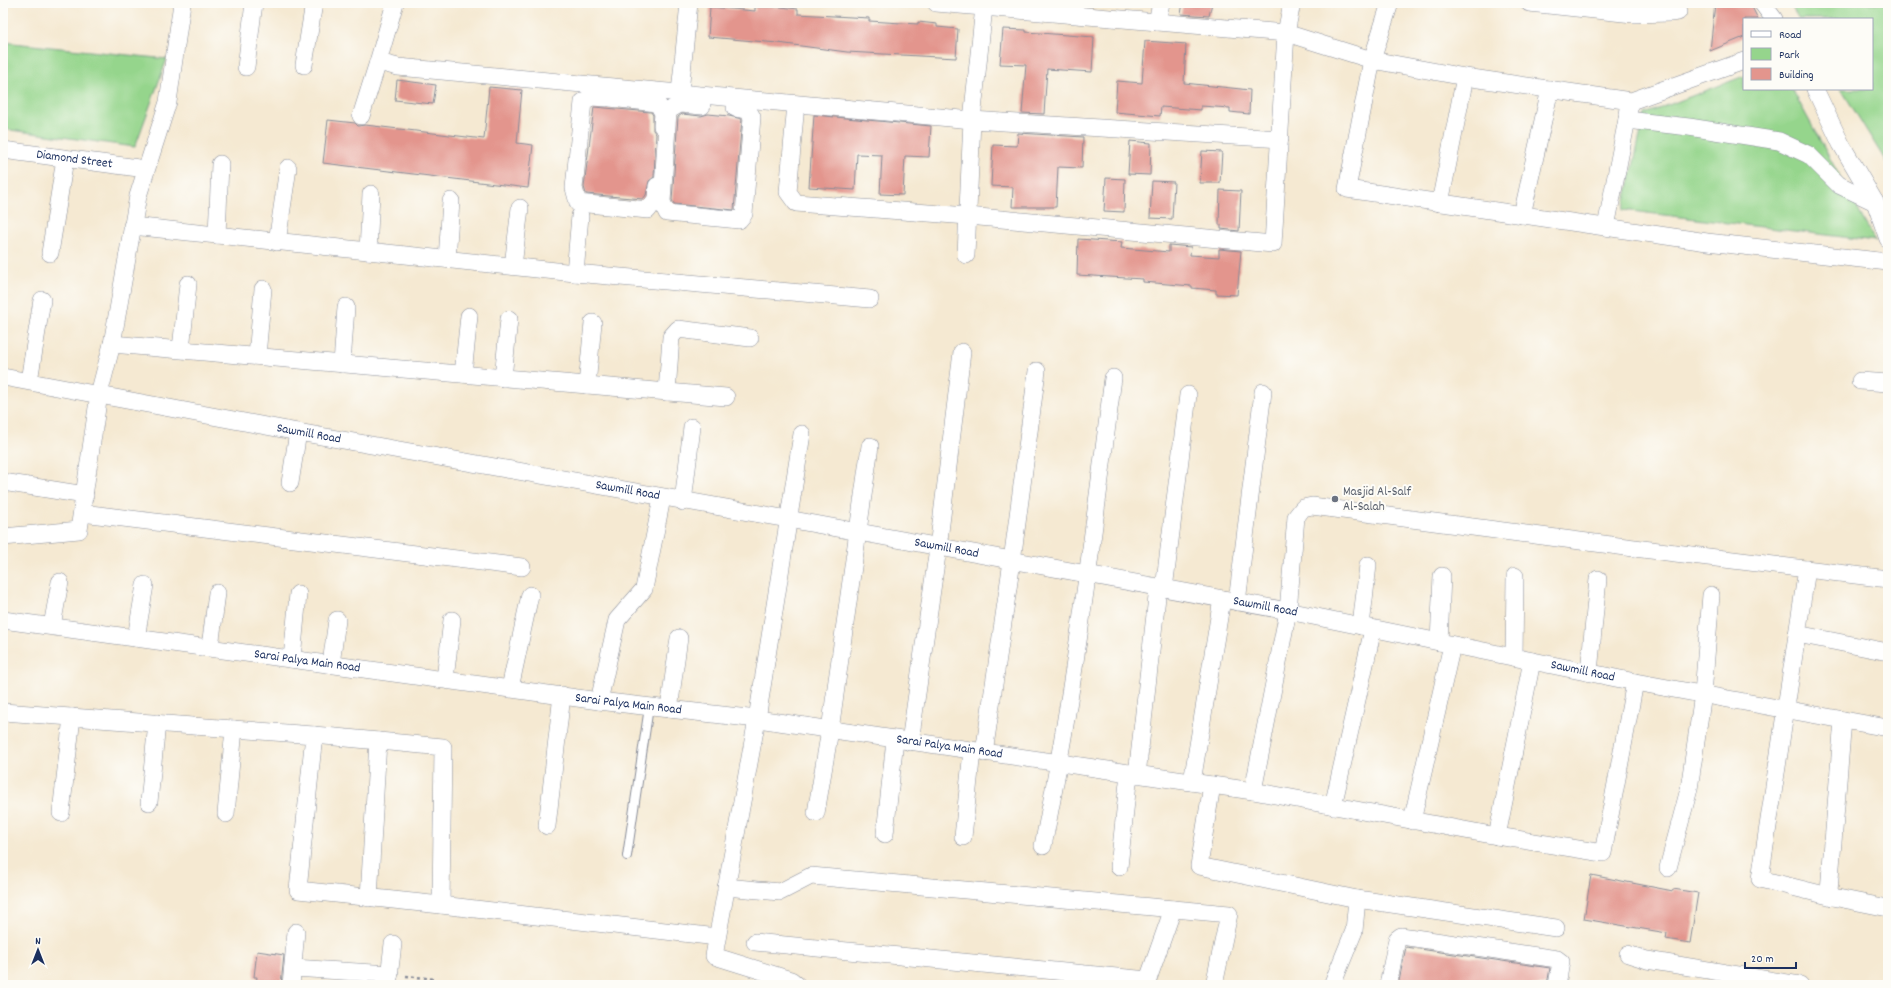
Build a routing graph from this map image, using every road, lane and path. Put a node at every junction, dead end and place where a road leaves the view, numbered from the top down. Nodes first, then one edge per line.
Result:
1 (182, 3) edge
2 (254, 3) edge
3 (314, 3) edge
4 (395, 3) edge
5 (688, 3) edge
6 (937, 3) edge
7 (1161, 3) edge
8 (1292, 3) edge
9 (1390, 3) edge
10 (1529, 3) edge
11 (1762, 3) edge
12 (1016, 6) edge
13 (984, 7) junction
14 (1094, 10) edge
15 (1678, 12) dead end
16 (1773, 18) edge
17 (1157, 22) junction
18 (1286, 33) junction
19 (1372, 60) junction
20 (1743, 61) edge
21 (378, 62) junction
22 (304, 65) dead end
23 (246, 67) dead end
24 (1465, 77) junction
25 (1550, 89) junction
26 (1816, 90) edge
27 (607, 92) junction
28 (680, 92) junction
29 (1631, 101) junction
30 (736, 103) junction
31 (796, 104) junction
32 (361, 116) dead end
33 (972, 120) junction
34 (1627, 120) junction
35 (1280, 139) junction
36 (3, 150) edge
37 (65, 158) junction
38 (220, 164) dead end
39 (288, 168) dead end
40 (146, 169) junction
41 (371, 194) dead end
42 (451, 201) dead end
43 (1875, 202) junction
44 (1440, 203) junction
45 (520, 208) dead end
46 (1522, 215) junction
47 (580, 216) dead end
48 (968, 216) junction
49 (132, 226) junction
50 (1606, 227) junction
51 (217, 235) junction
52 (1888, 239) edge
53 (277, 242) junction
54 (368, 251) junction
55 (50, 253) dead end
56 (966, 255) dead end
57 (447, 259) junction
58 (1888, 262) edge
59 (513, 266) junction
60 (576, 273) junction
61 (188, 284) dead end
62 (263, 289) dead end
63 (870, 299) dead end
64 (42, 300) dead end
65 (346, 307) dead end
66 (469, 316) dead end
67 (509, 319) dead end
68 (593, 323) dead end
69 (750, 338) dead end
70 (112, 344) junction
71 (181, 349) junction
72 (962, 352) dead end
73 (257, 356) junction
74 (342, 364) junction
75 (1037, 372) dead end
76 (463, 374) junction
77 (3, 377) edge
78 (503, 378) junction
79 (1112, 378) dead end
80 (29, 381) junction
81 (1860, 381) dead end
82 (1888, 384) edge
83 (587, 385) junction
84 (667, 392) junction
85 (1264, 392) dead end
86 (99, 394) junction
87 (1188, 395) dead end
88 (726, 397) dead end
89 (692, 427) dead end
90 (298, 432) junction
91 (802, 434) dead end
92 (870, 446) dead end
93 (3, 482) edge
94 (290, 483) dead end
95 (85, 495) junction
96 (662, 498) junction
97 (683, 502) junction
98 (82, 513) junction
99 (788, 519) junction
100 (858, 534) junction
101 (3, 537) edge
102 (938, 548) junction
103 (1012, 561) junction
104 (1368, 565) dead end
105 (522, 567) dead end
106 (1807, 569) junction
107 (1087, 575) junction
108 (1442, 576) dead end
109 (1515, 576) dead end
110 (1598, 579) dead end
111 (1888, 579) edge
112 (60, 582) dead end
113 (145, 585) dead end
114 (1161, 588) junction
115 (217, 593) dead end
116 (298, 594) dead end
117 (530, 595) dead end
118 (1711, 595) dead end
119 (1230, 601) junction
120 (1288, 611) junction
121 (3, 620) edge
122 (336, 620) dead end
123 (452, 620) dead end
124 (52, 626) junction
125 (1367, 627) junction
126 (1797, 634) junction
127 (136, 638) junction
128 (679, 638) dead end
129 (1446, 643) junction
130 (210, 647) junction
131 (1888, 652) edge
132 (1514, 657) junction
133 (292, 658) junction
134 (1532, 661) junction
135 (330, 664) junction
136 (1589, 672) junction
137 (445, 679) junction
138 (1635, 682) junction
139 (510, 688) junction
140 (1703, 694) junction
141 (562, 695) junction
142 (599, 701) junction
143 (650, 707) junction
144 (669, 709) junction
145 (1786, 709) junction
146 (3, 714) edge
147 (72, 717) junction
148 (757, 719) junction
149 (1843, 720) junction
150 (157, 723) junction
151 (1888, 728) edge
152 (234, 729) junction
153 (830, 730) junction
154 (314, 735) junction
155 (378, 741) junction
156 (903, 741) junction
157 (978, 752) junction
158 (1060, 763) junction
159 (1133, 774) junction
160 (1192, 782) junction
161 (1212, 785) junction
162 (1253, 791) junction
163 (149, 802) dead end
164 (1333, 806) junction
165 (61, 813) dead end
166 (816, 813) dead end
167 (226, 814) dead end
168 (1412, 821) junction
169 (547, 826) dead end
170 (885, 834) dead end
171 (1497, 836) junction
172 (963, 837) dead end
173 (1043, 846) dead end
174 (627, 856) dead end
175 (1119, 867) dead end
176 (1668, 868) dead end
177 (726, 887) junction
178 (369, 898) junction
179 (1833, 898) junction
180 (1357, 899) junction
181 (441, 905) junction
182 (1888, 908) edge
183 (1173, 909) junction
184 (1556, 928) dead end
185 (296, 932) dead end
186 (717, 937) junction
187 (755, 942) dead end
188 (393, 944) dead end
189 (1628, 954) dead end
190 (293, 968) junction
191 (389, 979) edge
192 (435, 979) dead end
193 (1147, 982) edge
194 (291, 985) edge
195 (797, 985) edge
196 (1214, 985) edge
197 (1332, 985) edge
198 (1388, 985) edge
199 (1557, 985) edge
200 (1800, 985) edge

1 - 40 street
2 - 23 street
3 - 22 street
4 - 21 street
5 - 28 street
6 - 13 street
7 - 17 street
8 - 18 street
9 - 19 street
10 - 15 street
11 - 16 street
12 - 13 street
12 - 14 street
13 - 33 street
14 - 17 street
17 - 18 street
18 - 19 street
18 - 35 street
19 - 24 street
19 - 44 street
20 - 29 street
21 - 27 street
21 - 32 street
24 - 25 street
24 - 44 street
25 - 29 street
25 - 46 street
26 - 43 street
27 - 27 street
27 - 28 street
28 - 30 street
29 - 34 street
30 - 30 street
30 - 31 street
31 - 33 street
31 - 48 street
33 - 35 street
33 - 48 street
34 - 43 street
34 - 50 street
35 - 48 street
36 - 37 street, Diamond Street
37 - 40 street, Diamond Street
37 - 55 street
38 - 51 street
39 - 53 street
40 - 49 street
41 - 54 street
42 - 57 street
43 - 52 street
44 - 46 street
45 - 59 street
46 - 50 street
47 - 60 street
48 - 56 street
49 - 51 street
49 - 70 street
50 - 58 street
51 - 53 street
53 - 54 street
54 - 57 street
57 - 59 street
59 - 60 street
60 - 63 street
61 - 71 street
62 - 73 street
64 - 80 street
65 - 74 street
66 - 76 street
67 - 78 street
68 - 83 street
69 - 84 street
70 - 71 street
70 - 86 street
71 - 73 street
72 - 102 street
73 - 74 street
74 - 76 street
75 - 103 street
76 - 78 street
77 - 80 street, Sawmill Road
78 - 83 street
79 - 107 street
80 - 86 street, Sawmill Road
81 - 82 street
83 - 84 street
84 - 88 street
85 - 119 street
86 - 90 street, Sawmill Road
86 - 95 street
87 - 114 street
89 - 97 street
90 - 94 street
90 - 96 street, Sawmill Road
91 - 99 street
92 - 100 street
93 - 95 street
95 - 98 street
96 - 97 street, Sawmill Road
96 - 142 street
97 - 99 street, Sawmill Road
98 - 101 street
98 - 105 street
99 - 100 street, Sawmill Road
99 - 148 street
100 - 102 street, Sawmill Road
100 - 153 street
102 - 103 street, Sawmill Road
102 - 156 street
103 - 107 street, Sawmill Road
103 - 157 street
104 - 125 street
106 - 111 street
106 - 120 street
106 - 126 street
107 - 114 street, Sawmill Road
107 - 158 street
108 - 129 street
109 - 132 street
110 - 136 street
112 - 124 street
113 - 127 street
114 - 119 street, Sawmill Road
114 - 159 street
115 - 130 street
116 - 133 street
117 - 139 street
118 - 140 street
119 - 120 street, Sawmill Road
119 - 160 street
120 - 125 street, Sawmill Road
120 - 162 street
121 - 124 street, Sarai Palya Main Road
122 - 135 street
123 - 137 street
124 - 127 street, Sarai Palya Main Road
125 - 129 street, Sawmill Road
125 - 164 street
126 - 131 street
126 - 145 street
127 - 130 street, Sarai Palya Main Road
128 - 144 street
129 - 132 street, Sawmill Road
129 - 168 street
130 - 133 street, Sarai Palya Main Road
132 - 134 street, Sawmill Road
133 - 135 street, Sarai Palya Main Road
134 - 136 street, Sawmill Road
134 - 171 street
135 - 137 street, Sarai Palya Main Road
136 - 138 street, Sawmill Road
137 - 139 street, Sarai Palya Main Road
138 - 140 street, Sawmill Road
138 - 171 street, Sarai Palya Main Road
139 - 141 street, Sarai Palya Main Road
140 - 145 street, Sawmill Road
140 - 176 street
141 - 142 street, Sarai Palya Main Road
141 - 169 street
142 - 143 street, Sarai Palya Main Road
143 - 144 street, Sarai Palya Main Road
143 - 174 lane
144 - 148 street, Sarai Palya Main Road
145 - 149 street, Sawmill Road
145 - 179 street
146 - 147 street
147 - 150 street
147 - 165 street
148 - 153 street, Sarai Palya Main Road
148 - 177 street
149 - 151 street, Sawmill Road
149 - 179 street
150 - 152 street
150 - 163 street
152 - 154 street
152 - 167 street
153 - 156 street, Sarai Palya Main Road
153 - 166 street
154 - 155 street
154 - 178 street
155 - 178 street
155 - 181 street
156 - 157 street, Sarai Palya Main Road
156 - 170 street
157 - 158 street, Sarai Palya Main Road
157 - 172 street
158 - 159 street, Sarai Palya Main Road
158 - 173 street
159 - 160 street, Sarai Palya Main Road
159 - 175 street
160 - 161 street, Sarai Palya Main Road
161 - 162 street, Sarai Palya Main Road
161 - 180 street
162 - 164 street, Sarai Palya Main Road
164 - 168 street, Sarai Palya Main Road
168 - 171 street, Sarai Palya Main Road
177 - 183 street
177 - 186 street
178 - 181 street
179 - 182 street
180 - 184 street
180 - 197 street
181 - 186 street
183 - 193 street
183 - 196 street
185 - 190 street
186 - 195 street
187 - 193 street
188 - 191 street
189 - 200 street
190 - 191 street
190 - 194 street
191 - 192 path
198 - 199 street

